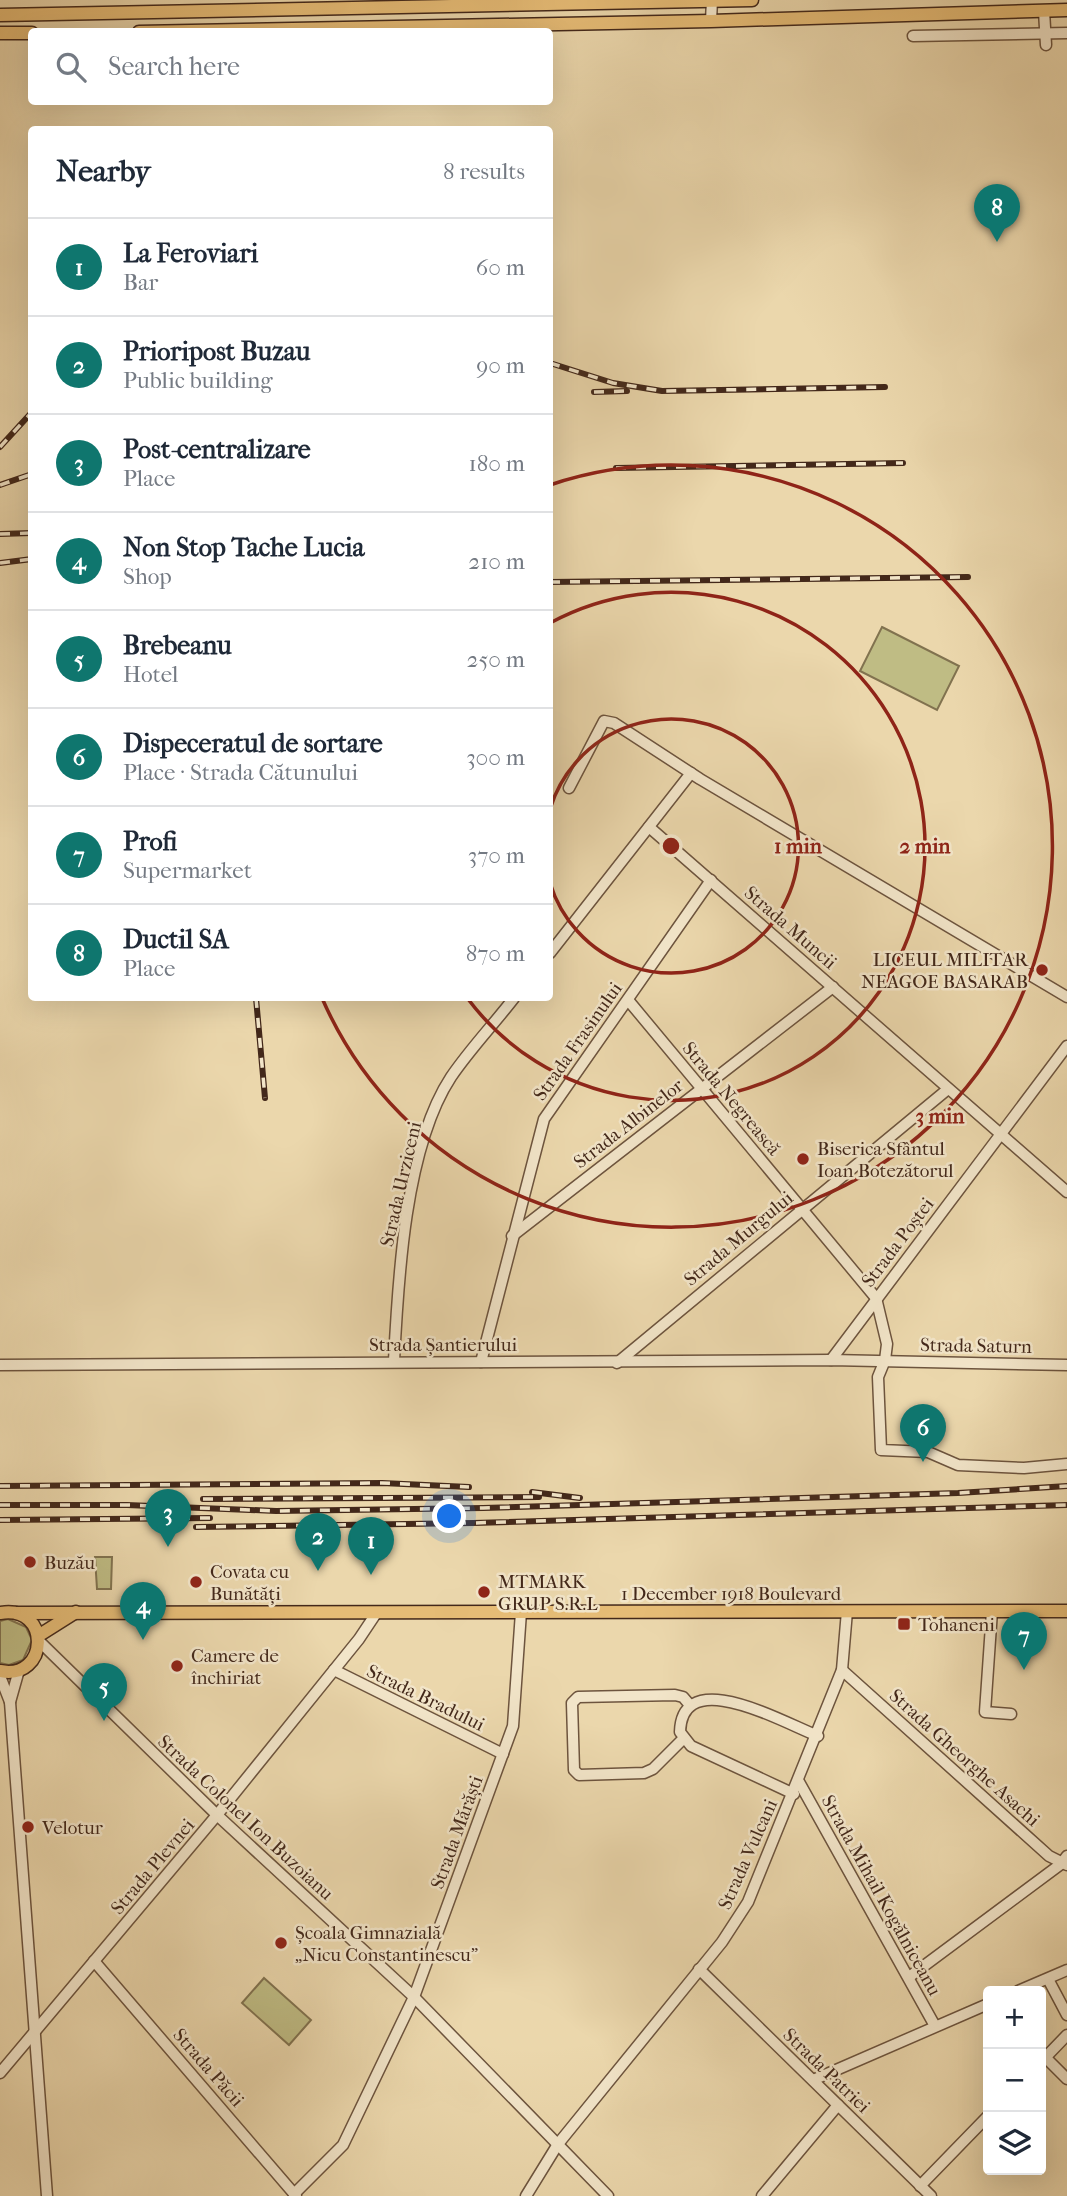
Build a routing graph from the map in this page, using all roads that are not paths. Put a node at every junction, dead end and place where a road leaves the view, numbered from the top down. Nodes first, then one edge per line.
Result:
1 (712, 0) edge
2 (752, 0) edge
3 (497, 6) junction
4 (1067, 10) edge
5 (1044, 11) junction
6 (0, 15) edge
7 (711, 21) junction
8 (496, 25) junction
9 (343, 28) edge
10 (1045, 32) junction
11 (0, 33) edge
12 (28, 33) edge
13 (1067, 33) edge
14 (913, 36) dead end
15 (1046, 45) dead end
16 (691, 773) junction
17 (569, 788) dead end
18 (649, 827) junction
19 (711, 880) junction
20 (553, 949) edge
21 (833, 987) junction
22 (1067, 997) edge
23 (628, 1000) junction
24 (512, 1001) edge
25 (1067, 1046) edge
26 (701, 1089) junction
27 (948, 1089) junction
28 (1001, 1134) junction
29 (1067, 1192) edge
30 (801, 1208) junction
31 (512, 1236) junction
32 (876, 1298) junction
33 (831, 1360) junction
34 (885, 1360) junction
35 (394, 1361) junction
36 (481, 1362) junction
37 (617, 1363) junction
38 (0, 1365) edge
39 (1067, 1365) edge
40 (1067, 1464) edge
41 (847, 1611) junction
42 (992, 1611) junction
43 (1067, 1611) edge
44 (76, 1612) junction
45 (377, 1612) junction
46 (521, 1612) junction
47 (17, 1613) junction
48 (0, 1614) edge
49 (38, 1639) junction
50 (19, 1670) junction
51 (334, 1670) junction
52 (842, 1670) junction
53 (0, 1673) edge
54 (10, 1702) junction
55 (689, 1704) junction
56 (1011, 1714) dead end
57 (818, 1735) junction
58 (683, 1739) junction
59 (503, 1754) junction
60 (799, 1782) junction
61 (794, 1794) junction
62 (217, 1815) junction
63 (1065, 1861) edge
64 (94, 1961) junction
65 (699, 1969) junction
66 (1067, 1970) edge
67 (909, 1977) junction
68 (1048, 1979) junction
69 (1030, 1986) edge
70 (414, 1997) junction
71 (983, 2006) edge
72 (1067, 2015) edge
73 (935, 2026) junction
74 (33, 2031) junction
75 (1067, 2035) edge
76 (1046, 2057) edge
77 (1046, 2062) edge
78 (0, 2073) edge
79 (813, 2080) junction
80 (1067, 2080) edge
81 (838, 2105) junction
82 (983, 2121) edge
83 (558, 2144) junction
84 (920, 2186) junction
85 (295, 2195) edge
86 (47, 2196) edge
87 (526, 2196) edge
88 (608, 2196) edge
89 (762, 2196) edge
90 (931, 2196) edge

1 - 2 main road
1 - 3 main road
1 - 7 street
3 - 6 main road
3 - 8 street
4 - 5 main road
5 - 7 main road
5 - 10 street
7 - 8 main road
8 - 9 main road
10 - 13 street
10 - 14 street
10 - 15 street
11 - 12 main road
16 - 17 street
16 - 18 street
16 - 22 street
18 - 19 street, Strada Muncii
18 - 20 street
19 - 21 street, Strada Muncii
19 - 23 street, Strada Frasinului
21 - 26 street, Strada Albinelor
21 - 27 street, Strada Muncii
23 - 26 street, Strada Negrească
23 - 31 street, Strada Frasinului
24 - 35 street, Strada Urziceni
25 - 28 street, Strada Poștei
26 - 30 street, Strada Negrească
26 - 31 street, Strada Albinelor
27 - 28 street, Strada Muncii
27 - 30 street, Strada Murgului
28 - 29 street, Strada Muncii
28 - 32 street, Strada Poștei
30 - 32 street, Strada Negrească
30 - 37 street, Strada Murgului
31 - 36 street, Strada Frasinului
32 - 33 street, Strada Poștei
32 - 34 street, Strada Negrească
33 - 34 street, Strada Șantierului
33 - 37 street, Strada Șantierului
34 - 39 street, Strada Saturn
34 - 40 street, Strada Negrească
35 - 36 street, Strada Șantierului
35 - 38 street, Strada Șantierului
36 - 37 street, Strada Șantierului
41 - 42 main road, 1 December 1918 Boulevard
41 - 46 main road, 1 December 1918 Boulevard
41 - 52 street, Strada Vulcani
42 - 43 main road, 1 December 1918 Boulevard
42 - 56 street
44 - 45 main road, 1 December 1918 Boulevard
44 - 47 main road, 1 December 1918 Boulevard
44 - 49 main road
45 - 46 main road, 1 December 1918 Boulevard
45 - 51 street, Strada Plevnei
46 - 59 street, Strada Mărăști
47 - 48 main road, 1 December 1918 Boulevard
47 - 49 main road
49 - 50 main road
49 - 62 street, Strada Colonel Ion Buzoianu
50 - 53 main road
50 - 54 street
51 - 59 street, Strada Bradului
51 - 62 street, Strada Plevnei
52 - 57 street, Strada Vulcani
52 - 63 street, Strada Gheorghe Asachi
53 - 54 street
54 - 74 street
55 - 57 street
55 - 58 street
55 - 58 street
57 - 60 street, Strada Vulcani
58 - 61 street
59 - 70 street, Strada Mărăști
60 - 61 street, Strada Vulcani
60 - 67 street, Strada Mihail Kogălniceanu
61 - 65 street, Strada Vulcani
62 - 64 street, Strada Plevnei
62 - 70 street, Strada Colonel Ion Buzoianu
63 - 67 street
64 - 74 street, Strada Plevnei
64 - 85 street, Strada Păcii
65 - 79 street, Strada Patriei
65 - 83 street, Strada Vulcani
66 - 68 street
67 - 73 street, Strada Mihail Kogălniceanu
68 - 69 street
68 - 72 street
70 - 83 street, Strada Colonel Ion Buzoianu
70 - 85 street, Strada Mărăști
71 - 73 street
73 - 79 street
74 - 78 street, Strada Plevnei
74 - 86 street
75 - 76 street
77 - 80 street
79 - 81 street, Strada Patriei
81 - 84 street, Strada Patriei
81 - 89 street
82 - 84 street
83 - 87 street, Strada Vulcani
83 - 88 street, Strada Colonel Ion Buzoianu
84 - 90 street, Strada Patriei

